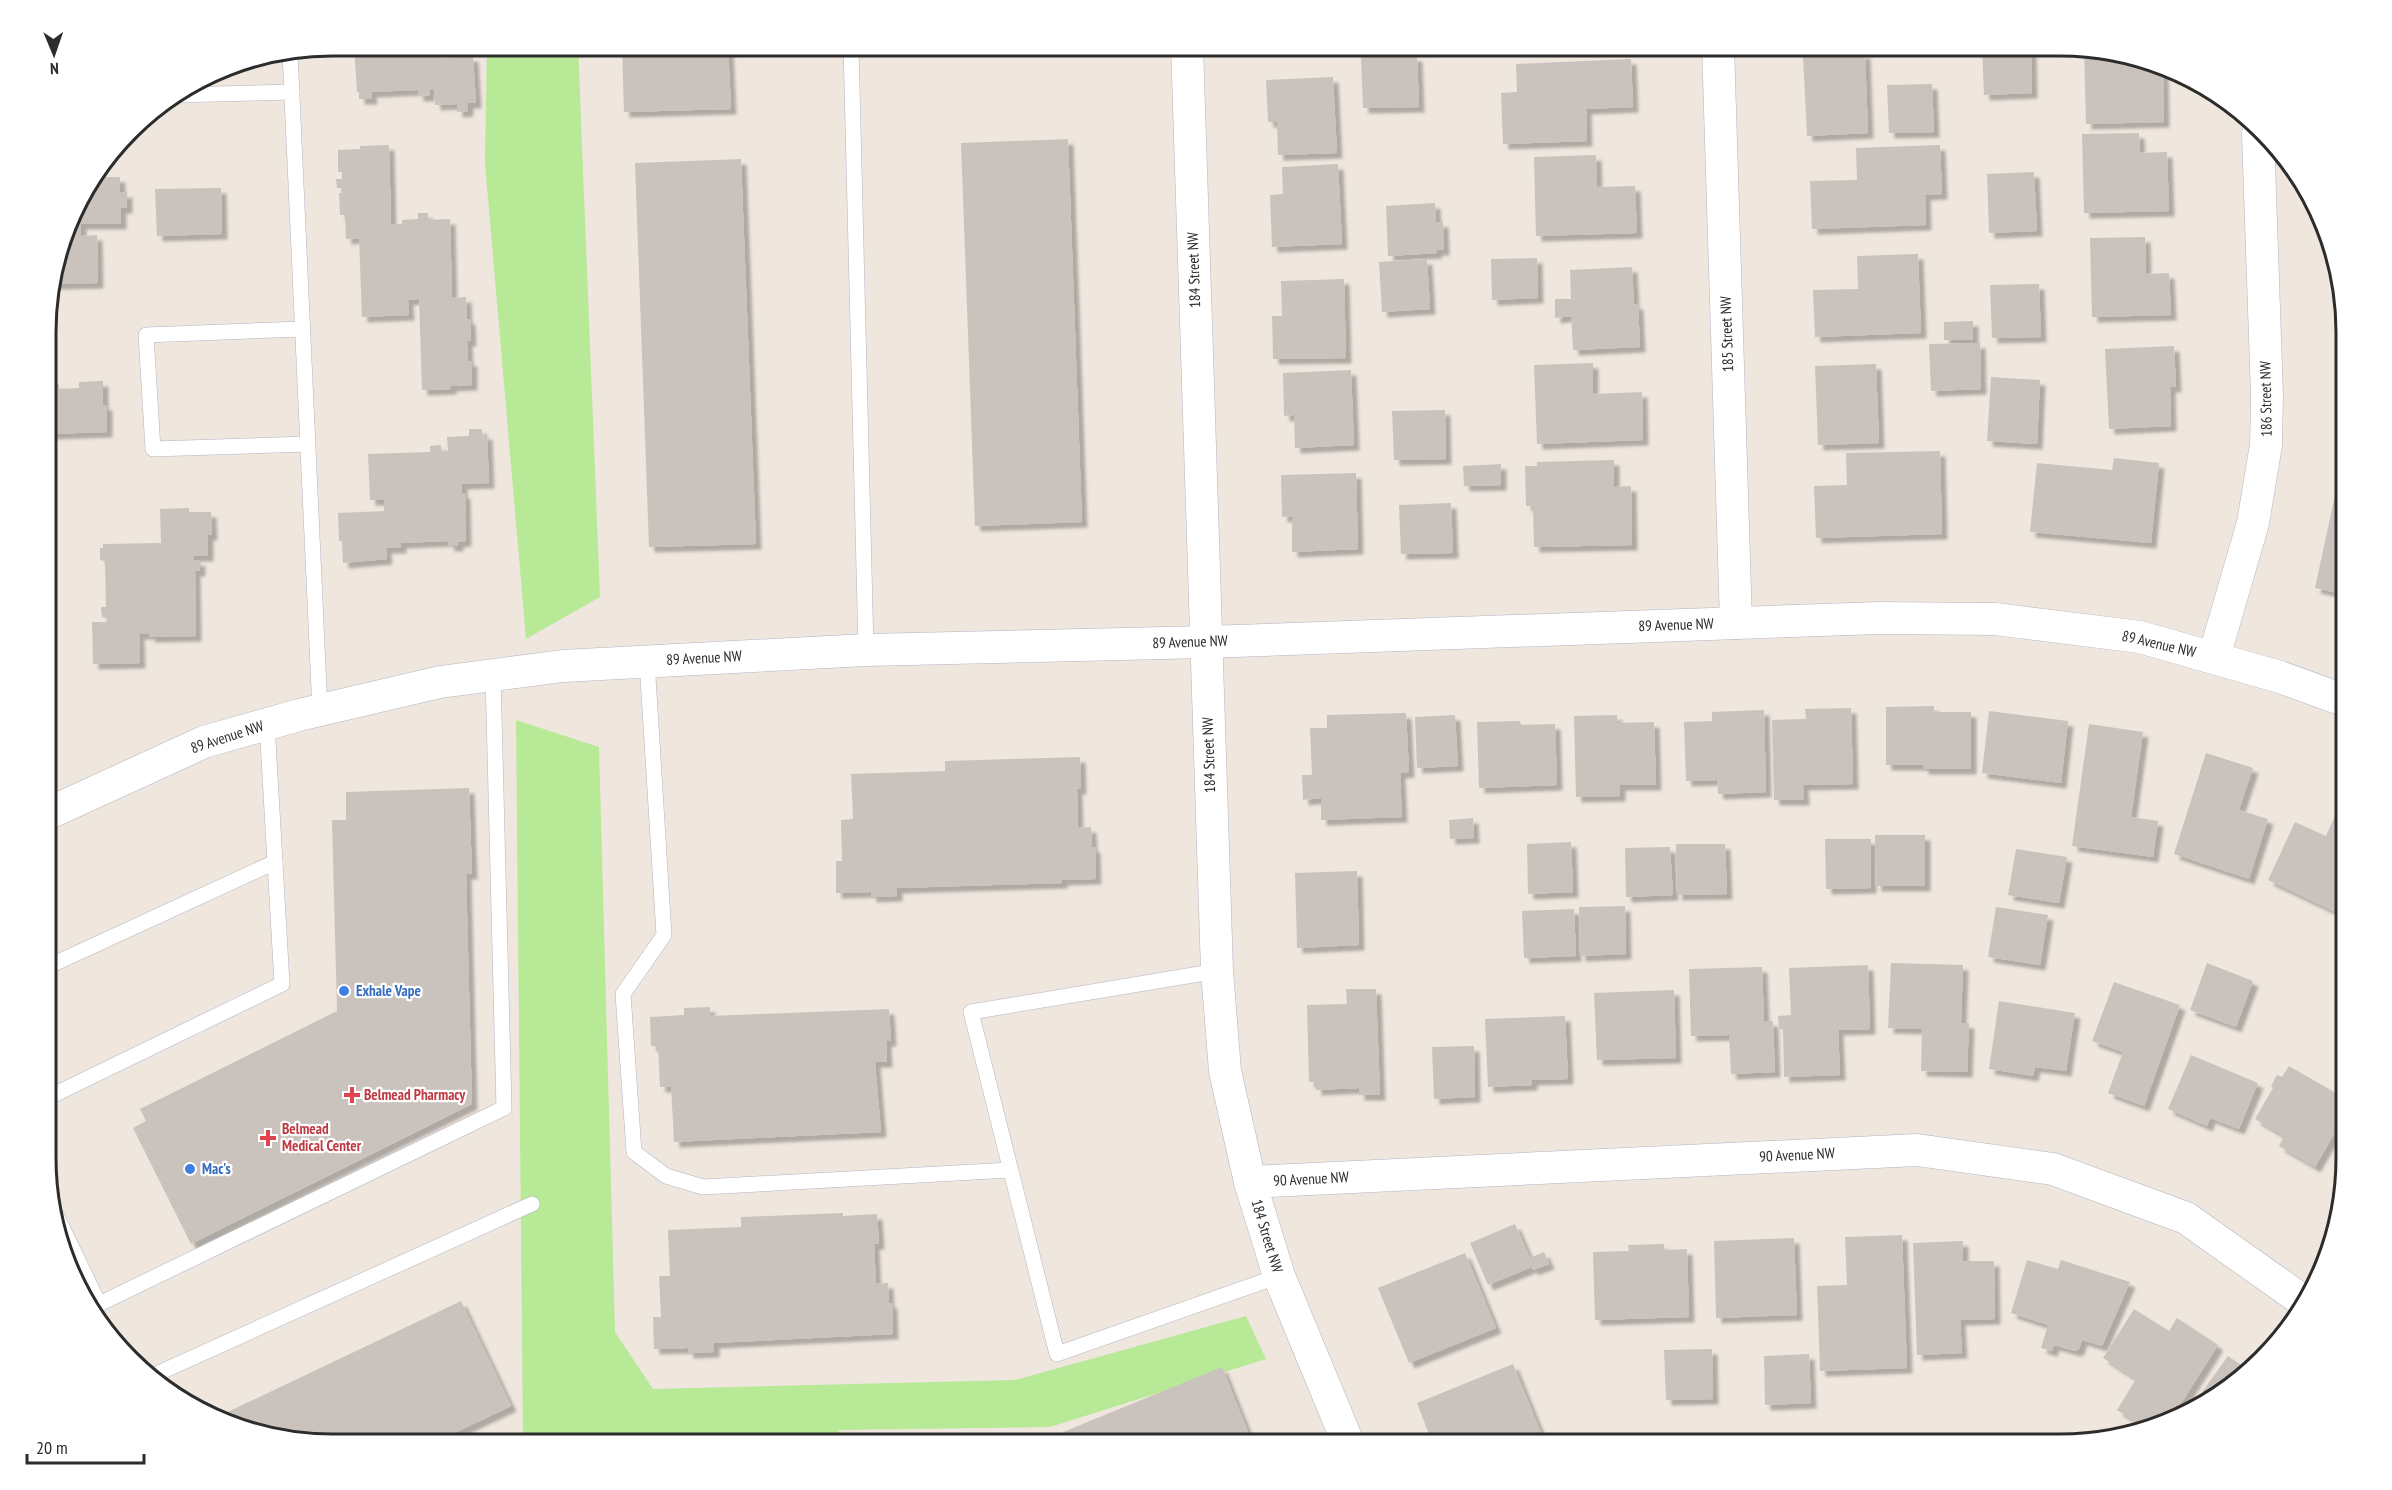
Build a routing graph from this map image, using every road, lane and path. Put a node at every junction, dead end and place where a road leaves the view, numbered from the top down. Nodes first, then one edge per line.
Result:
1 (851, 56) edge
2 (1187, 56) edge
3 (1718, 56) edge
4 (290, 59) edge
5 (292, 92) junction
6 (189, 95) edge
7 (2258, 138) edge
8 (302, 330) junction
9 (308, 444) junction
10 (1736, 623) junction
11 (1206, 642) junction
12 (866, 650) junction
13 (2214, 657) junction
14 (647, 662) junction
15 (493, 675) junction
16 (2337, 698) edge
17 (320, 711) junction
18 (267, 724) junction
19 (56, 810) edge
20 (275, 862) junction
21 (56, 963) edge
22 (1217, 971) junction
23 (56, 1094) edge
24 (1010, 1170) junction
25 (1250, 1182) junction
26 (532, 1204) dead end
27 (1279, 1276) junction
28 (2300, 1298) edge
29 (97, 1305) edge
30 (158, 1373) edge
31 (1344, 1434) edge

1 - 12 lane
2 - 11 street, 184 Street NW
3 - 10 street, 185 Street NW
4 - 5 lane
5 - 6 lane
5 - 8 lane
7 - 13 street, 186 Street NW
8 - 9 lane
8 - 9 lane
9 - 17 lane
10 - 11 street, 89 Avenue NW
10 - 13 street, 89 Avenue NW
11 - 12 street, 89 Avenue NW
11 - 22 street, 184 Street NW
12 - 14 street, 89 Avenue NW
13 - 16 street, 89 Avenue NW
14 - 15 street, 89 Avenue NW
14 - 24 lane
15 - 17 street, 89 Avenue NW
15 - 29 lane
17 - 18 street, 89 Avenue NW
18 - 19 street, 89 Avenue NW
18 - 20 lane
20 - 21 lane
20 - 23 lane
22 - 24 lane
22 - 25 street, 184 Street NW
24 - 27 lane
25 - 27 street, 184 Street NW
25 - 28 street, 90 Avenue NW
26 - 30 lane
27 - 31 street, 184 Street NW

